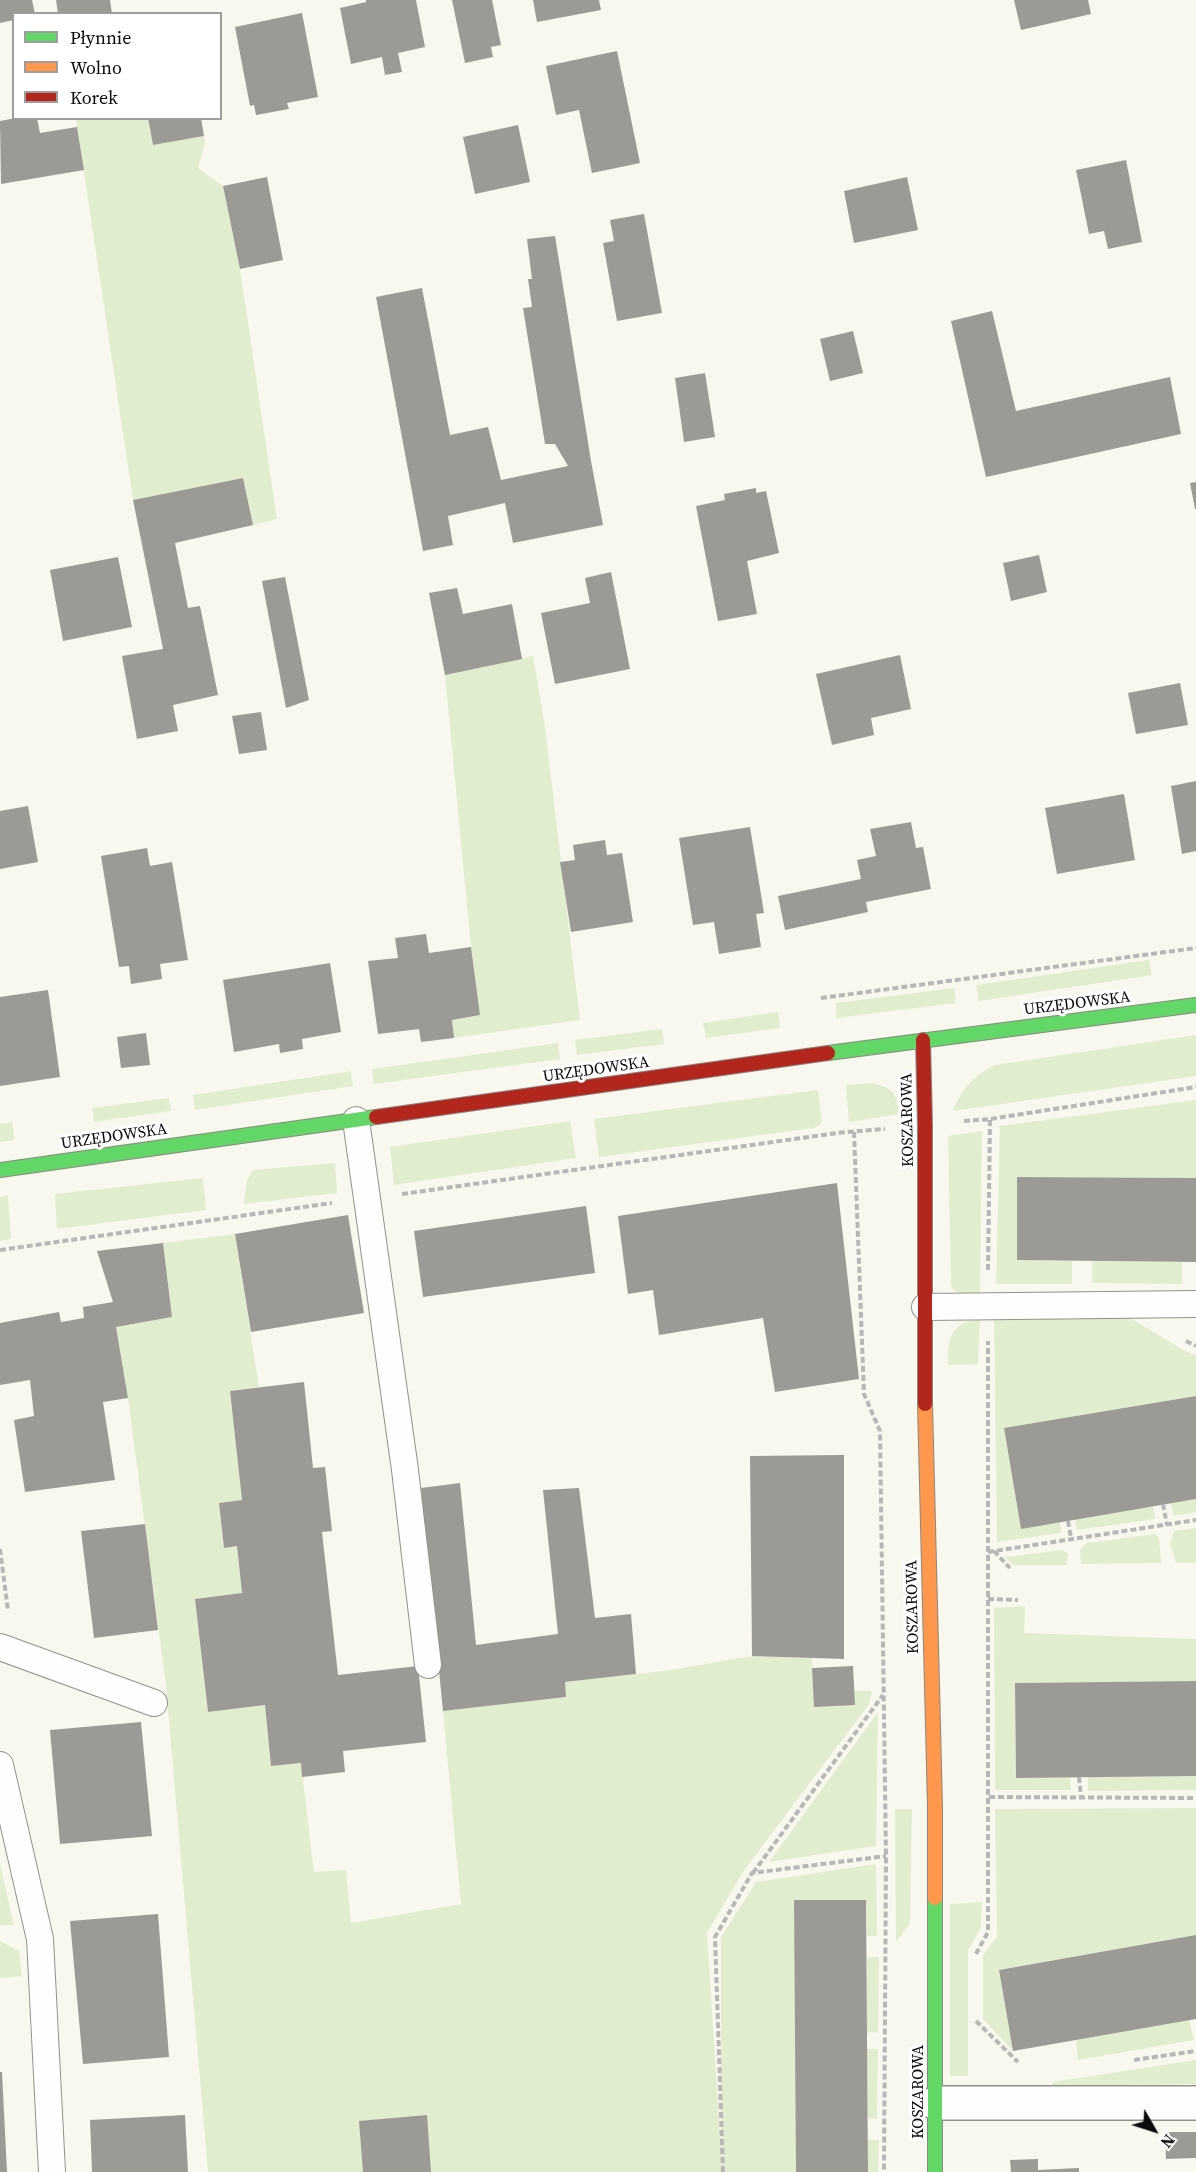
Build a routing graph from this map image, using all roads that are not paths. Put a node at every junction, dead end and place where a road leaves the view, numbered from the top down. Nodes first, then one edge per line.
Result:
1 (1196, 1005) edge
2 (923, 1040) junction
3 (356, 1120) junction
4 (0, 1170) edge
5 (1196, 1304) edge
6 (925, 1307) junction
7 (7, 1649) edge
8 (428, 1665) dead end
9 (154, 1703) dead end
10 (0, 1765) edge
11 (936, 2103) junction
12 (1196, 2103) edge
13 (52, 2172) edge
14 (935, 2172) edge

1 - 2 street, URZĘDOWSKA
2 - 3 street, URZĘDOWSKA
2 - 6 street, KOSZAROWA
3 - 4 street, URZĘDOWSKA
3 - 8 lane
5 - 6 lane
6 - 11 street, KOSZAROWA
7 - 9 lane
10 - 13 lane
11 - 12 street
11 - 14 street, KOSZAROWA

